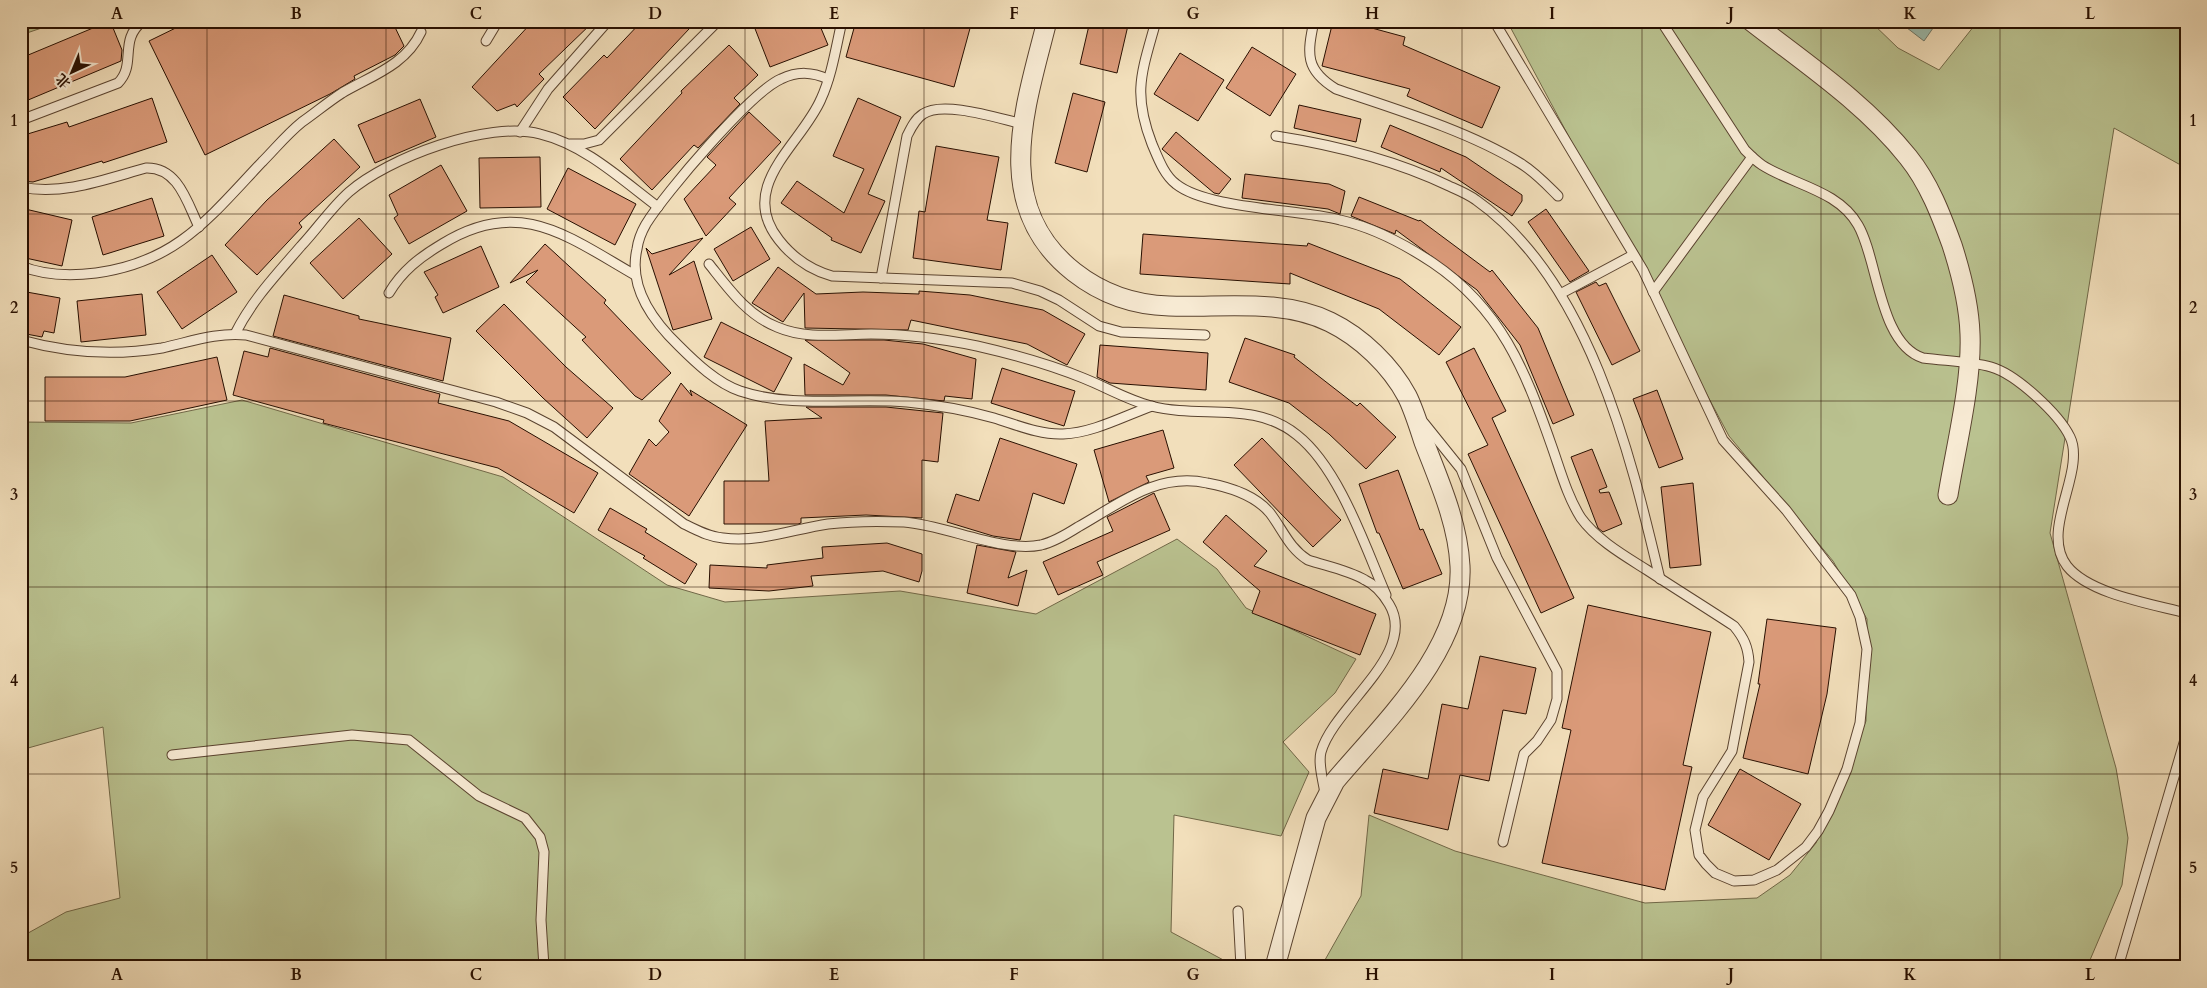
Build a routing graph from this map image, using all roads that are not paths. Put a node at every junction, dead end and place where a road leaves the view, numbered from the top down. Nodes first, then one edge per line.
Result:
1 (143, 21) edge
2 (498, 21) edge
3 (608, 21) edge
4 (718, 21) edge
5 (842, 21) edge
6 (1047, 21) edge
7 (1156, 21) edge
8 (1314, 21) edge
9 (1494, 21) edge
10 (1661, 21) edge
11 (1751, 21) edge
12 (421, 32) dead end
13 (486, 41) dead end
14 (828, 79) junction
15 (21, 120) edge
16 (1022, 124) junction
17 (520, 132) junction
18 (1276, 136) dead end
19 (570, 144) junction
20 (1752, 156) junction
21 (21, 187) edge
22 (1558, 196) dead end
23 (658, 207) junction
24 (199, 227) junction
25 (1634, 255) junction
26 (709, 264) dead end
27 (21, 266) edge
28 (636, 275) junction
29 (881, 278) junction
30 (1653, 292) junction
31 (390, 293) dead end
32 (1562, 293) junction
33 (235, 334) junction
34 (1205, 334) dead end
35 (21, 340) edge
36 (1969, 364) junction
37 (1152, 406) junction
38 (1411, 406) junction
39 (1948, 495) dead end
40 (1660, 579) junction
41 (1392, 609) junction
42 (2186, 613) edge
43 (2186, 736) edge
44 (172, 755) dead end
45 (1325, 796) junction
46 (1503, 842) dead end
47 (1238, 911) dead end
48 (1274, 966) edge
49 (544, 967) edge
50 (1240, 967) edge
51 (2118, 967) edge

1 - 15 lane
2 - 13 lane
3 - 17 lane
4 - 19 lane
5 - 14 lane
6 - 16 street
7 - 40 lane
8 - 22 lane
9 - 25 lane
10 - 20 lane
11 - 36 street
12 - 24 lane
14 - 23 lane
14 - 29 lane
16 - 29 lane
16 - 38 street
17 - 19 lane
17 - 33 lane
18 - 32 lane
19 - 23 lane
20 - 30 lane
20 - 36 lane
21 - 24 lane
23 - 28 lane
24 - 27 lane
25 - 30 lane
25 - 32 lane
26 - 37 lane
28 - 31 lane
28 - 37 lane
29 - 34 lane
30 - 40 lane
32 - 40 lane
33 - 35 lane
33 - 41 lane
36 - 39 street
36 - 42 lane
37 - 41 lane
38 - 45 street
38 - 46 lane
41 - 45 lane
43 - 51 lane
44 - 49 lane
45 - 48 street
47 - 50 lane

